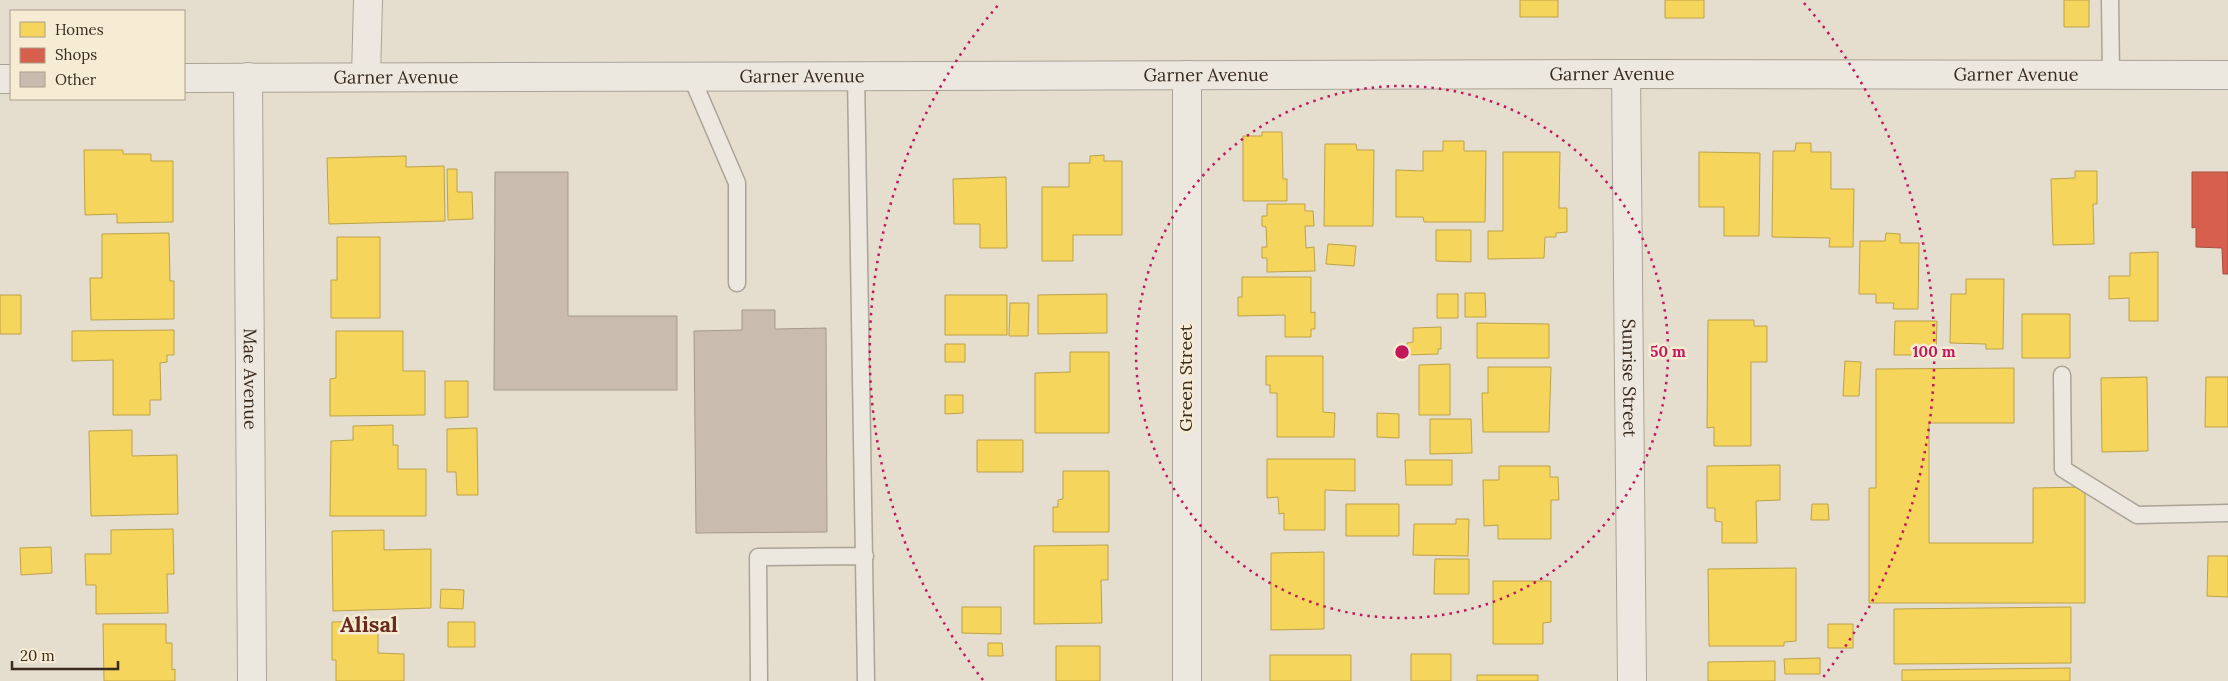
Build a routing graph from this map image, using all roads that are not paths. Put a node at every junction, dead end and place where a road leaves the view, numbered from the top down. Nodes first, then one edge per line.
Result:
1 (368, 0) edge
2 (2110, 0) edge
3 (2111, 73) junction
4 (1626, 74) junction
5 (856, 75) junction
6 (1187, 75) junction
7 (2228, 75) edge
8 (691, 76) junction
9 (248, 77) junction
10 (366, 77) junction
11 (185, 78) edge
12 (737, 282) dead end
13 (2062, 375) dead end
14 (2228, 512) edge
15 (865, 556) junction
16 (252, 681) edge
17 (759, 681) edge
18 (866, 681) edge
19 (1187, 681) edge
20 (1632, 681) edge

1 - 10 street
2 - 3 lane
3 - 4 street, Garner Avenue
3 - 7 street, Garner Avenue
4 - 6 street, Garner Avenue
4 - 20 street, Sunrise Street
5 - 6 street, Garner Avenue
5 - 8 street, Garner Avenue
5 - 15 lane
6 - 19 street, Green Street
8 - 10 street, Garner Avenue
8 - 12 lane
9 - 10 street, Garner Avenue
9 - 11 street, Garner Avenue
9 - 16 street, Mae Avenue
13 - 14 lane
15 - 17 lane
15 - 18 lane

